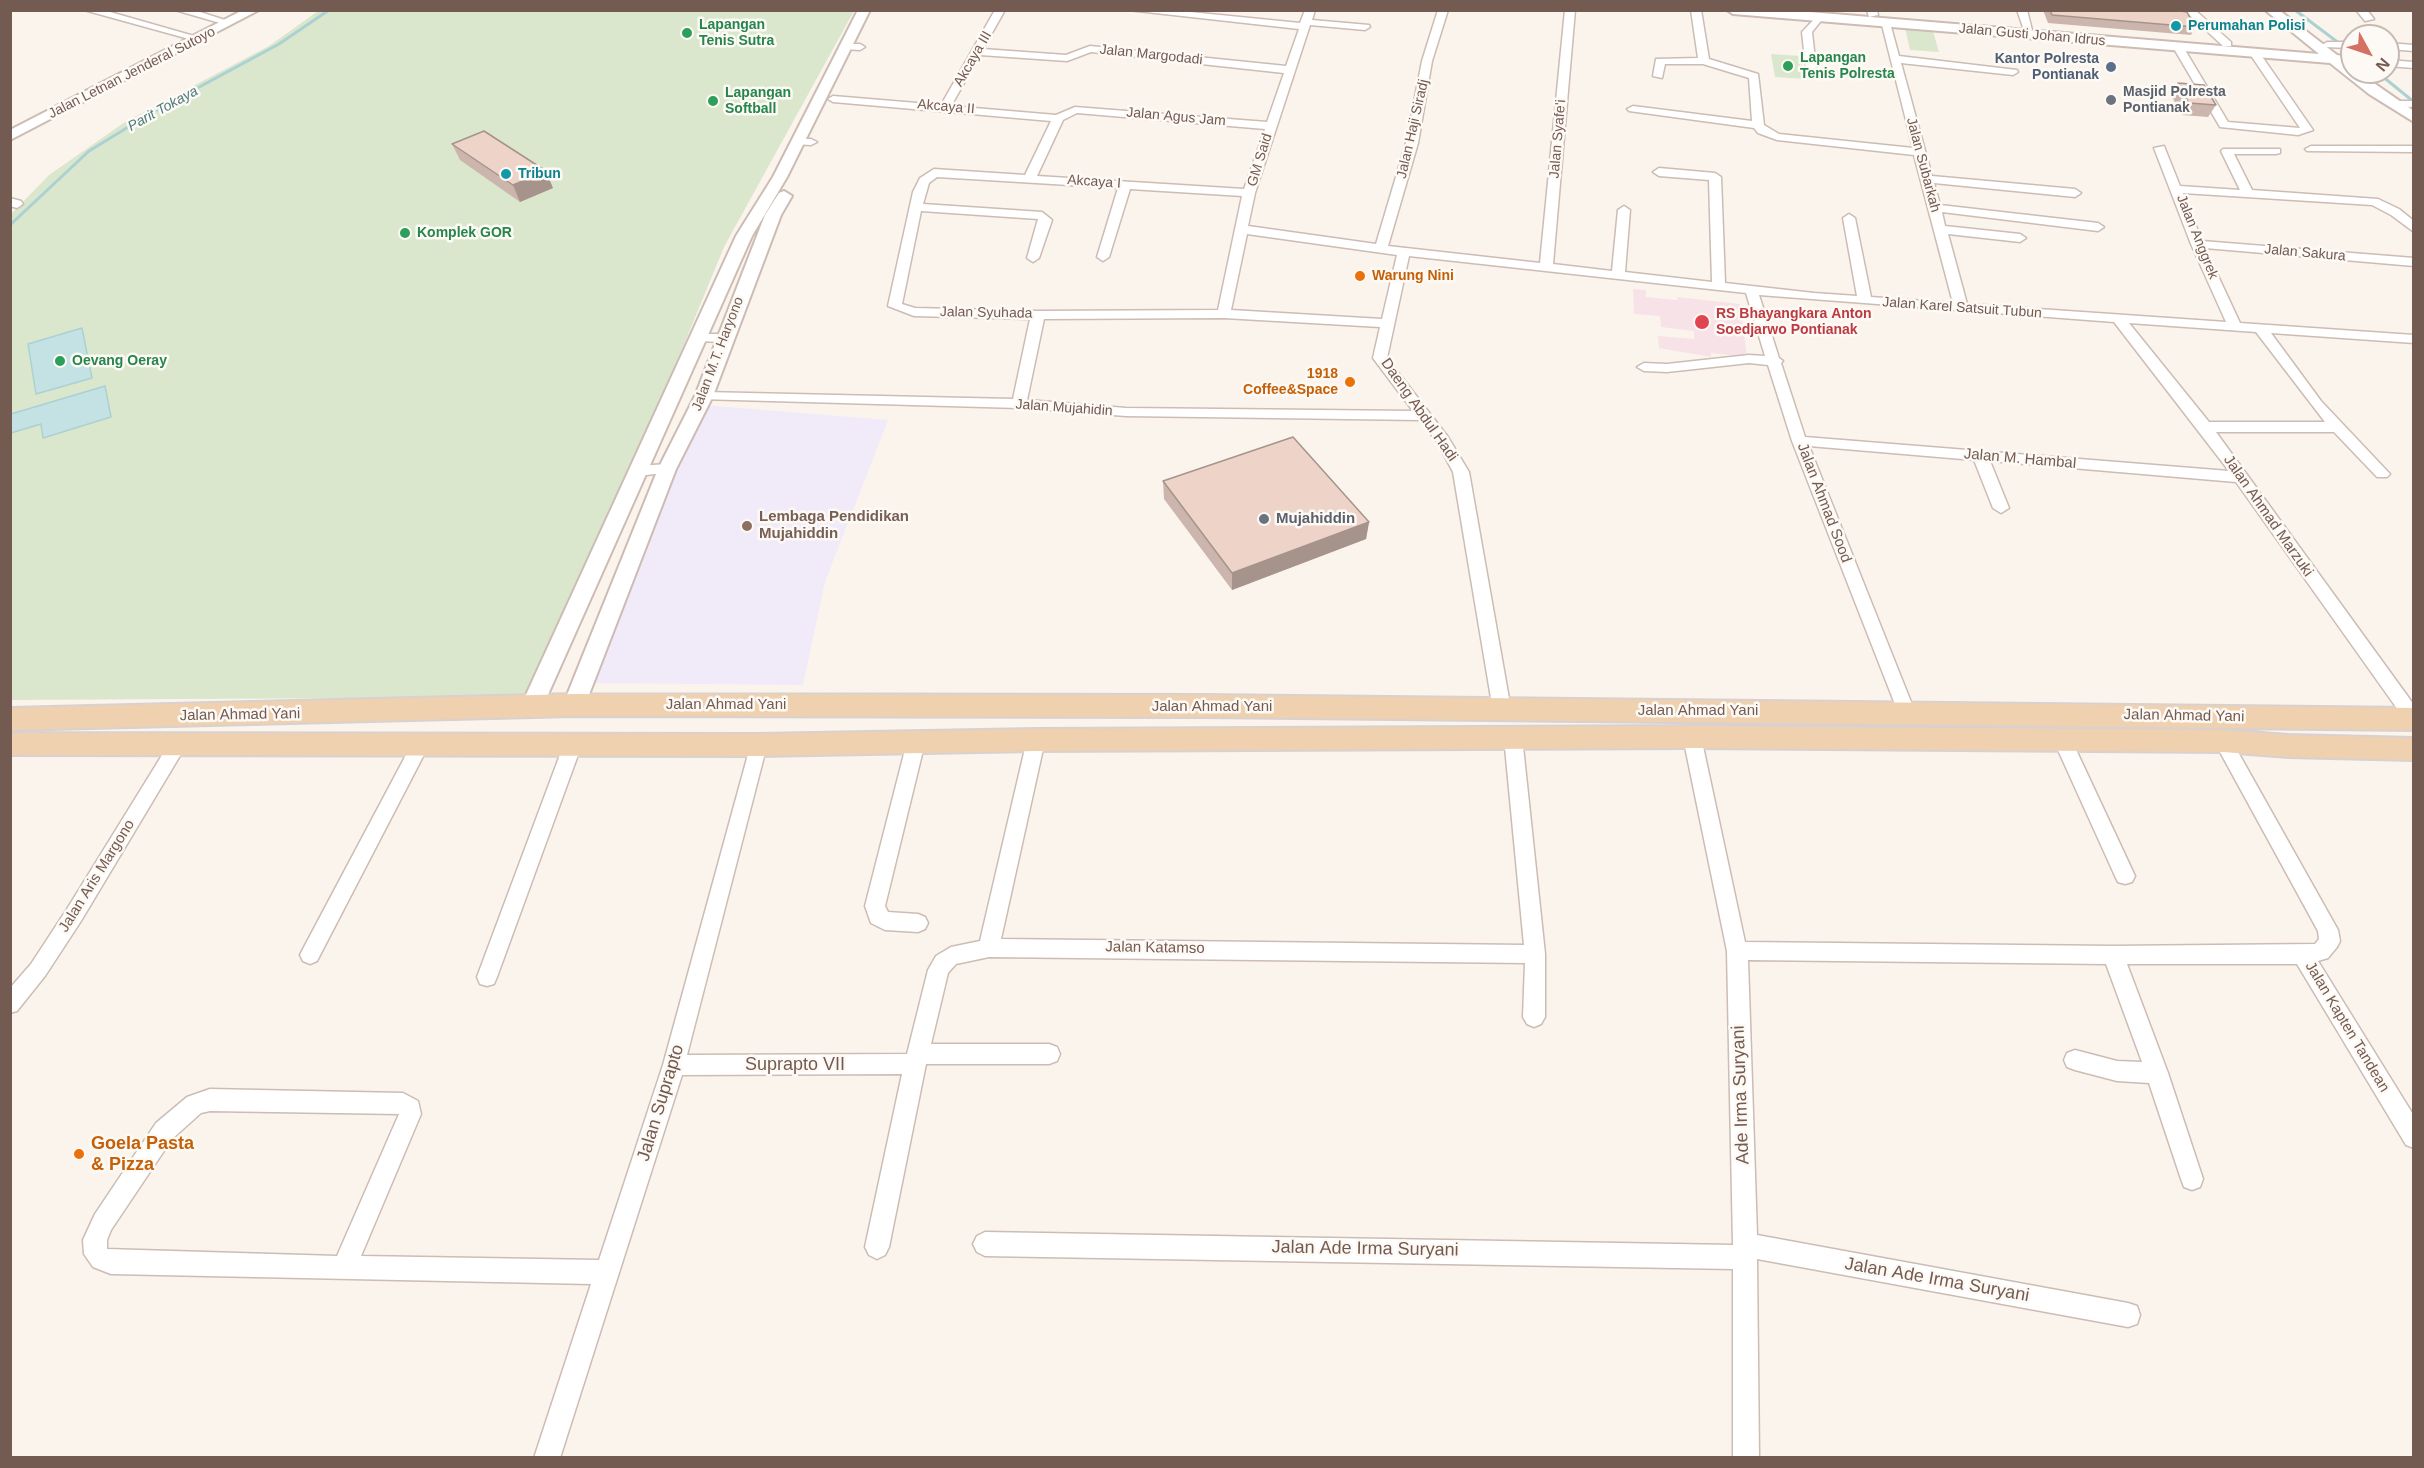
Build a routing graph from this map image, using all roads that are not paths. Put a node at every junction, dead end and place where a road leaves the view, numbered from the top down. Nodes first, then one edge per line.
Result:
1 (89, 10) edge
2 (180, 10) edge
3 (238, 10) edge
4 (253, 10) edge
5 (864, 10) edge
6 (879, 10) edge
7 (1000, 10) edge
8 (1133, 10) edge
9 (1310, 10) edge
10 (1443, 10) edge
11 (1570, 10) edge
12 (1696, 10) edge
13 (1733, 10) edge
14 (2022, 10) edge
15 (2271, 10) edge
16 (2283, 10) edge
17 (2361, 10) edge
18 (2176, 11) edge
19 (2190, 11) edge
20 (1872, 13) edge
21 (1820, 14) edge
22 (2369, 19) dead end
23 (220, 20) junction
24 (1885, 23) junction
25 (1304, 24) junction
26 (1365, 27) dead end
27 (2028, 28) junction
28 (189, 36) junction
29 (2102, 37) junction
30 (2227, 44) junction
31 (854, 47) junction
32 (2178, 47) junction
33 (978, 52) junction
34 (2255, 54) junction
35 (2338, 55) edge
36 (1894, 59) junction
37 (1704, 61) junction
38 (1811, 69) dead end
39 (1289, 70) junction
40 (2013, 72) dead end
41 (1658, 76) dead end
42 (2376, 84) edge
43 (74, 99) junction
44 (833, 99) junction
45 (2404, 106) edge
46 (945, 107) junction
47 (1633, 109) dead end
48 (1058, 118) junction
49 (1758, 125) junction
50 (1270, 126) junction
51 (10, 128) edge
52 (10, 136) edge
53 (804, 142) junction
54 (2160, 148) dead end
55 (2311, 149) dead end
56 (2414, 149) edge
57 (2276, 151) dead end
58 (1921, 152) junction
59 (938, 172) joint
60 (1659, 172) dead end
61 (1030, 178) junction
62 (1928, 179) junction
63 (1125, 184) junction
64 (2177, 189) junction
65 (1250, 193) junction
66 (2075, 193) dead end
67 (2248, 194) junction
68 (916, 207) junction
69 (1935, 208) junction
70 (1624, 210) dead end
71 (1849, 218) dead end
72 (2098, 227) dead end
73 (2414, 228) edge
74 (1240, 229) junction
75 (1940, 229) junction
76 (2020, 238) dead end
77 (2197, 244) junction
78 (1381, 248) junction
79 (1404, 252) junction
80 (1103, 257) dead end
81 (1034, 258) dead end
82 (2414, 262) edge
83 (1546, 267) junction
84 (1618, 275) junction
85 (1719, 286) junction
86 (1751, 290) junction
87 (1865, 301) junction
88 (1961, 307) junction
89 (1224, 314) junction
90 (1038, 315) junction
91 (2118, 318) junction
92 (1387, 323) junction
93 (2235, 326) junction
94 (2260, 328) junction
95 (698, 338) junction
96 (724, 338) junction
97 (2414, 339) edge
98 (1776, 361) junction
99 (1644, 367) dead end
100 (704, 396) junction
101 (1018, 404) junction
102 (1424, 416) junction
103 (2205, 427) junction
104 (2338, 427) junction
105 (1799, 441) junction
106 (1980, 456) junction
107 (667, 469) junction
108 (638, 471) junction
109 (2382, 474) dead end
110 (2241, 477) junction
111 (2001, 508) dead end
112 (574, 705) junction
113 (1204, 706) junction
114 (531, 708) junction
115 (1502, 711) junction
116 (1906, 712) junction
117 (2050, 714) junction
118 (242, 715) junction
119 (10, 719) edge
120 (2414, 719) edge
121 (1692, 736) junction
122 (1513, 737) junction
123 (1202, 739) junction
124 (2062, 739) junction
125 (1036, 740) junction
126 (2223, 741) junction
127 (227, 742) junction
128 (916, 742) junction
129 (421, 743) junction
130 (10, 744) edge
131 (178, 744) junction
132 (573, 744) junction
133 (758, 745) junction
134 (2414, 748) edge
135 (2125, 876) dead end
136 (918, 923) dead end
137 (989, 948) junction
138 (1737, 951) junction
139 (1535, 954) junction
140 (310, 955) dead end
141 (2113, 955) junction
142 (2303, 955) junction
143 (487, 977) dead end
144 (10, 1004) edge
145 (1534, 1017) dead end
146 (1049, 1054) dead end
147 (917, 1059) junction
148 (2074, 1060) dead end
149 (674, 1065) junction
150 (2157, 1072) junction
151 (2414, 1137) edge
152 (2192, 1179) dead end
153 (985, 1244) dead end
154 (877, 1247) dead end
155 (1745, 1251) junction
156 (344, 1269) junction
157 (608, 1272) junction
158 (2128, 1315) dead end
159 (547, 1458) edge
160 (1746, 1458) edge

1 - 28 street
2 - 23 street
3 - 23 street, Jalan Letnan Jenderal Sutoyo
4 - 43 street, Jalan Letnan Jenderal Sutoyo
5 - 31 street
6 - 31 street, Jalan M.T. Haryono
7 - 33 street, Akcaya III
8 - 25 street
9 - 25 street, GM Said
10 - 78 street, Jalan Haji Siradj
11 - 83 street, Jalan Syafe'i
12 - 37 street
13 - 21 street, Jalan Gusti Johan Idrus
14 - 27 street
15 - 35 street
16 - 35 street
17 - 22 street
18 - 19 street
19 - 30 street
20 - 21 street, Jalan Gusti Johan Idrus
20 - 27 street, Jalan Gusti Johan Idrus
21 - 24 street, Jalan Gusti Johan Idrus
21 - 38 street
23 - 28 street, Jalan Letnan Jenderal Sutoyo
24 - 29 street, Jalan Gusti Johan Idrus
24 - 36 street, Jalan Subarkah
25 - 26 street
25 - 39 street, GM Said
27 - 29 street, Jalan Gusti Johan Idrus
28 - 43 street, Jalan Letnan Jenderal Sutoyo
29 - 30 street, Jalan Gusti Johan Idrus
29 - 32 street, Jalan Gusti Johan Idrus
30 - 35 street, Jalan Gusti Johan Idrus
31 - 44 street, Jalan M.T. Haryono
31 - 53 street
32 - 34 street, Jalan Gusti Johan Idrus
32 - 34 street
33 - 39 street, Jalan Margodadi
33 - 46 street, Akcaya III
34 - 35 street, Jalan Gusti Johan Idrus
35 - 45 street
36 - 40 street
36 - 58 street, Jalan Subarkah
37 - 41 street
37 - 49 street
39 - 50 street, GM Said
42 - 45 street
43 - 51 street, Jalan Letnan Jenderal Sutoyo
43 - 52 street, Jalan Letnan Jenderal Sutoyo
44 - 46 street, Akcaya II
44 - 53 street, Jalan M.T. Haryono
46 - 48 street, Akcaya II
47 - 49 street
48 - 50 street, Jalan Agus Jam
48 - 61 street
49 - 58 street
50 - 65 street, GM Said
53 - 95 street
53 - 96 street, Jalan M.T. Haryono
54 - 64 street, Jalan Anggrek
55 - 56 street
57 - 67 street
58 - 62 street, Jalan Subarkah
59 - 61 street, Akcaya I
59 - 68 street, Jalan Syuhada
60 - 85 street
61 - 63 street, Akcaya I
62 - 66 street
62 - 69 street, Jalan Subarkah
63 - 65 street, Akcaya I
63 - 80 street
64 - 67 street
64 - 77 street, Jalan Anggrek
65 - 74 street, GM Said
67 - 73 street
68 - 81 street
68 - 90 street, Jalan Syuhada
69 - 72 street
69 - 75 street, Jalan Subarkah
70 - 84 street
71 - 87 street
74 - 78 street, Jalan Karel Satsuit Tubun
74 - 89 street, GM Said
75 - 76 street
75 - 88 street, Jalan Subarkah
77 - 82 street, Jalan Sakura
77 - 93 street, Jalan Anggrek
78 - 79 street, Jalan Karel Satsuit Tubun
79 - 83 street, Jalan Karel Satsuit Tubun
79 - 92 street, Daeng Abdul Hadi
83 - 84 street, Jalan Karel Satsuit Tubun
84 - 85 street, Jalan Karel Satsuit Tubun
85 - 86 street, Jalan Karel Satsuit Tubun
86 - 87 street, Jalan Karel Satsuit Tubun
86 - 98 street, Jalan Ahmad Sood
87 - 88 street, Jalan Karel Satsuit Tubun
88 - 91 street, Jalan Karel Satsuit Tubun
89 - 90 street, Jalan Syuhada
89 - 92 street, Jalan Syuhada
90 - 101 street
91 - 93 street, Jalan Karel Satsuit Tubun
91 - 103 street, Jalan Ahmad Marzuki
92 - 102 street, Daeng Abdul Hadi
93 - 94 street, Jalan Karel Satsuit Tubun
94 - 97 street, Jalan Karel Satsuit Tubun
94 - 104 street
95 - 96 street
95 - 108 street
96 - 100 street, Jalan M.T. Haryono
98 - 99 street
98 - 105 street, Jalan Ahmad Sood
100 - 101 street, Jalan Mujahidin
100 - 107 street, Jalan M.T. Haryono
101 - 102 street, Jalan Mujahidin
102 - 115 street, Daeng Abdul Hadi
103 - 104 street
103 - 110 street, Jalan Ahmad Marzuki
104 - 109 street
105 - 106 street, Jalan M. Hambal
105 - 116 street, Jalan Ahmad Sood
106 - 110 street, Jalan M. Hambal
106 - 111 street
107 - 108 street
107 - 112 street, Jalan M.T. Haryono
108 - 114 street
110 - 120 street, Jalan Ahmad Marzuki
112 - 113 main road, Jalan Ahmad Yani
112 - 114 main road, Jalan Ahmad Yani
113 - 115 main road, Jalan Ahmad Yani
113 - 123 main road
114 - 118 main road, Jalan Ahmad Yani
115 - 116 main road, Jalan Ahmad Yani
116 - 117 main road, Jalan Ahmad Yani
117 - 120 main road, Jalan Ahmad Yani
117 - 124 main road
118 - 119 main road, Jalan Ahmad Yani
118 - 127 main road
121 - 122 main road, Jalan Ahmad Yani
121 - 124 main road, Jalan Ahmad Yani
121 - 138 street, Ade Irma Suryani
122 - 123 main road, Jalan Ahmad Yani
122 - 139 street
123 - 125 main road, Jalan Ahmad Yani
124 - 126 main road, Jalan Ahmad Yani
124 - 135 street
125 - 128 main road, Jalan Ahmad Yani
125 - 137 street
126 - 134 main road, Jalan Ahmad Yani
126 - 142 street, Jalan Kapten Tandean
127 - 129 main road, Jalan Ahmad Yani
127 - 131 main road, Jalan Ahmad Yani
128 - 133 main road, Jalan Ahmad Yani
128 - 136 street
129 - 132 main road, Jalan Ahmad Yani
129 - 140 street
130 - 131 main road, Jalan Ahmad Yani
131 - 144 street, Jalan Aris Margono
132 - 133 main road, Jalan Ahmad Yani
132 - 143 street
133 - 149 street, Jalan Suprapto
137 - 139 street, Jalan Katamso
137 - 147 street, Jalan Katamso
138 - 141 street
138 - 155 street, Ade Irma Suryani
139 - 145 street
141 - 142 street
141 - 150 street
142 - 151 street, Jalan Kapten Tandean
146 - 147 street, Suprapto VII
147 - 149 street, Suprapto VII
147 - 154 street, Jalan Katamso
148 - 150 street
149 - 157 street, Jalan Suprapto
150 - 152 street
153 - 155 street, Jalan Ade Irma Suryani
155 - 158 street, Jalan Ade Irma Suryani
155 - 160 street, Ade Irma Suryani
156 - 156 street
156 - 157 street
157 - 159 street, Jalan Suprapto

